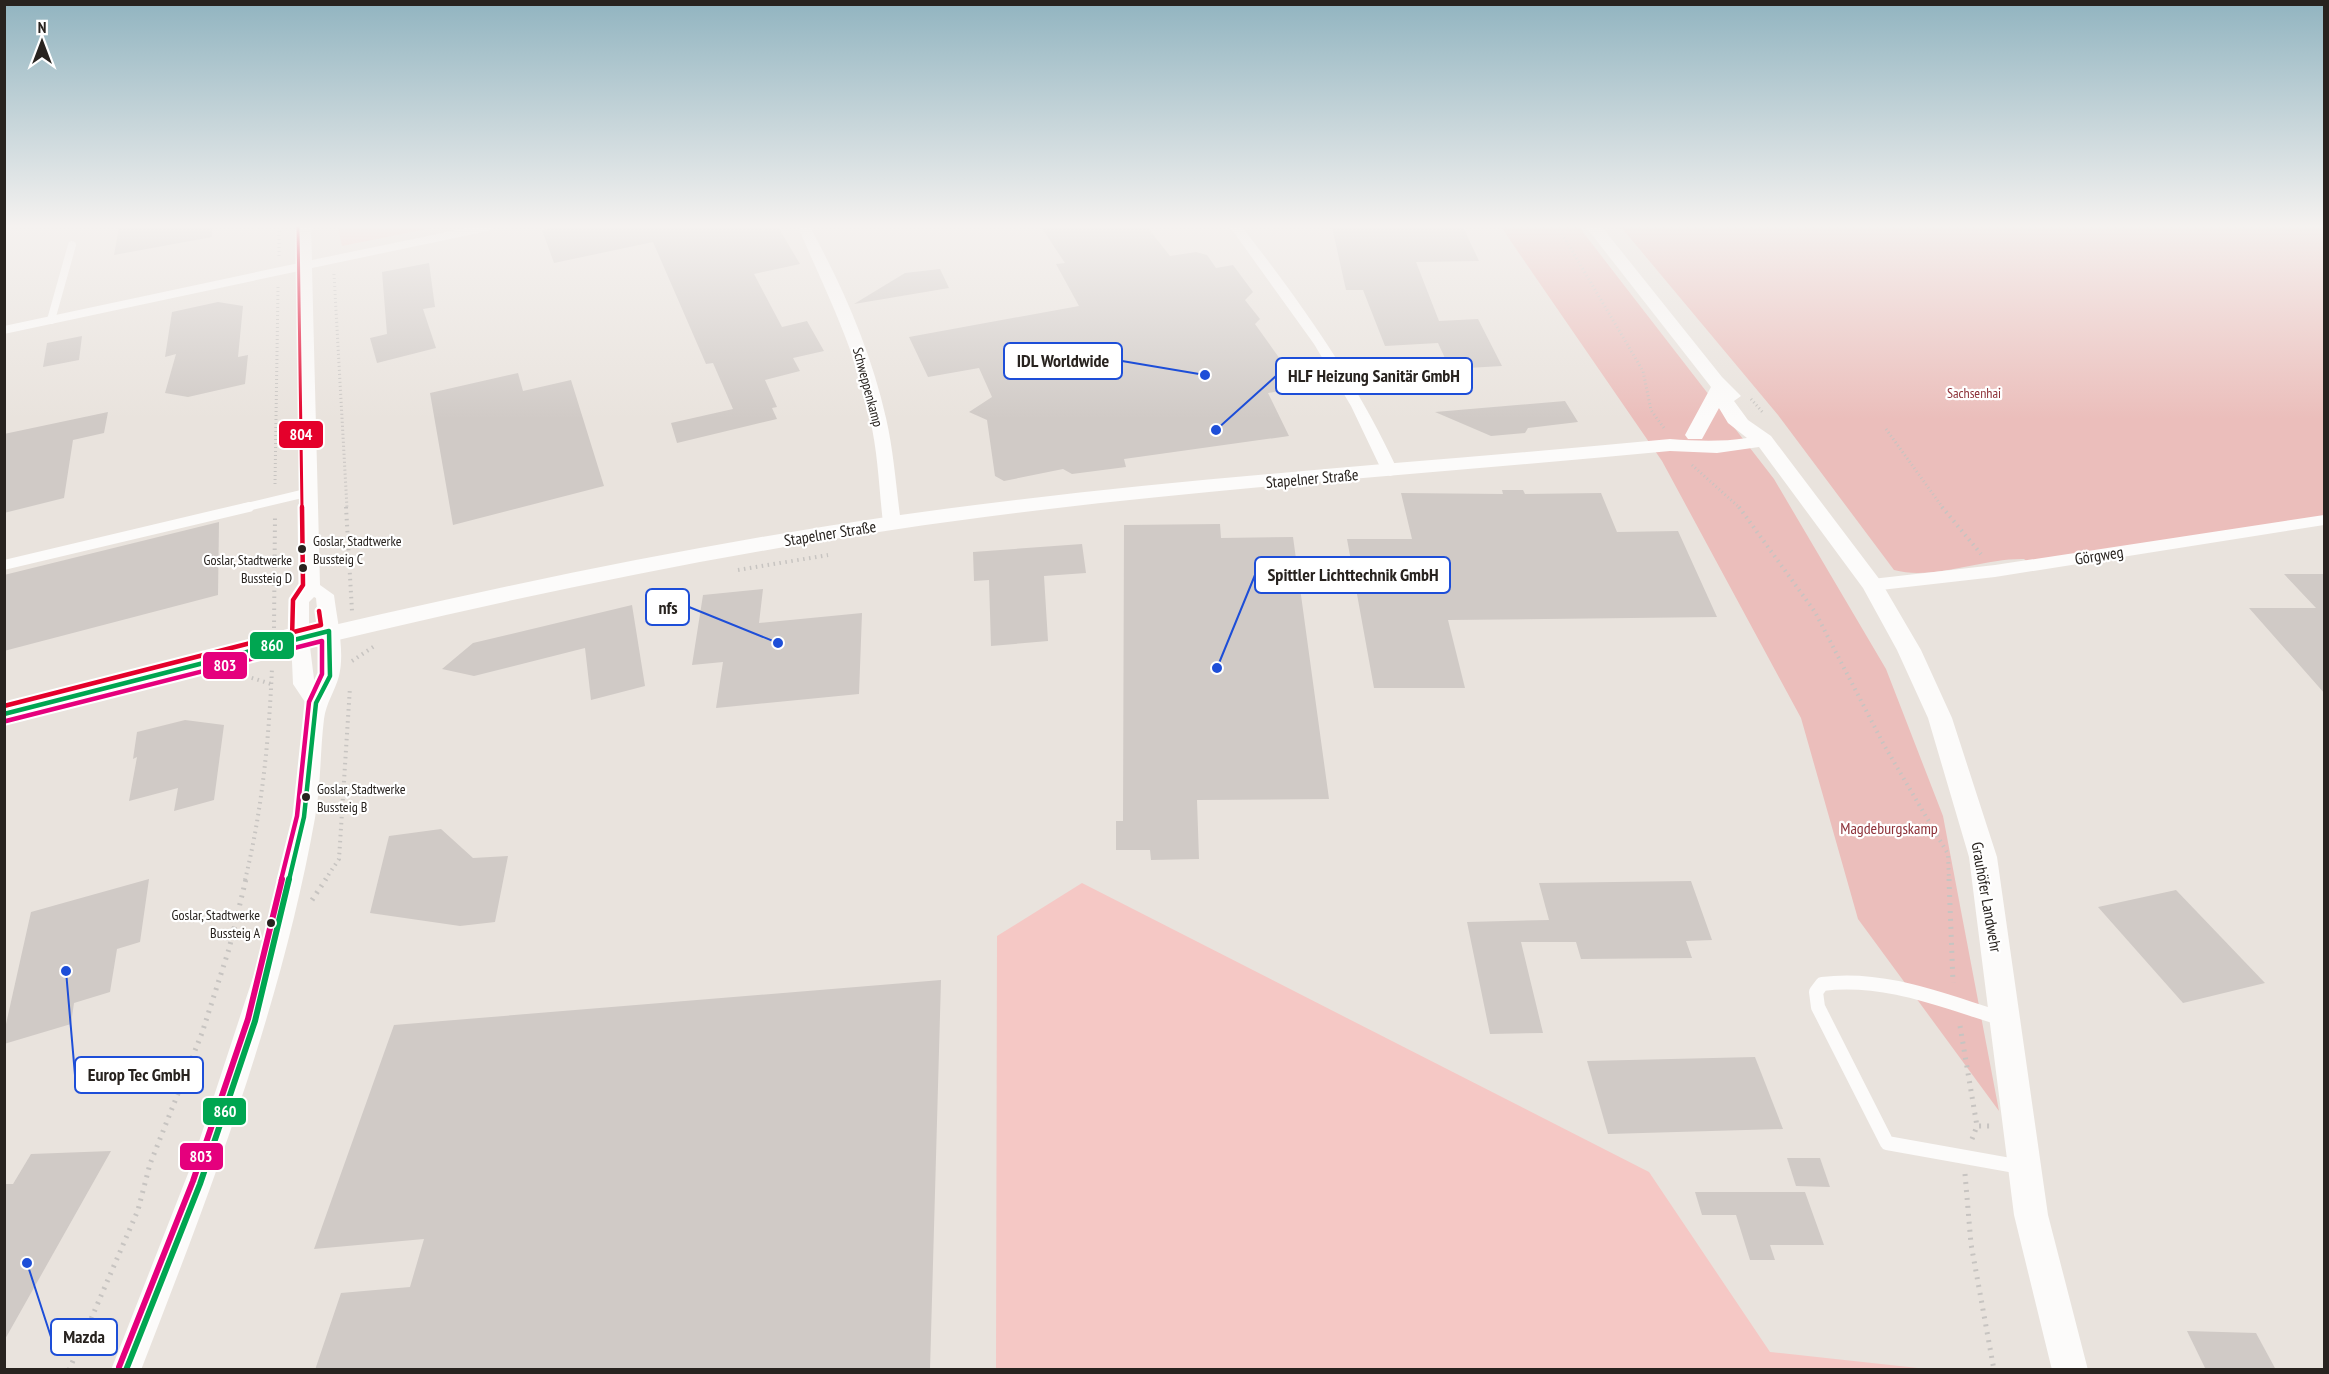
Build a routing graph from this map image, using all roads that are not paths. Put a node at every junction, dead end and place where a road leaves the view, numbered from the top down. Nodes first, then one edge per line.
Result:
1 (59, 291) edge
2 (172, 291) edge
3 (305, 291) edge
4 (836, 291) edge
5 (1283, 291) edge
6 (1644, 291) edge
7 (51, 320) junction
8 (4, 330) edge
9 (1720, 387) junction
10 (1695, 435) junction
11 (1668, 438) junction
12 (1764, 440) junction
13 (1390, 471) junction
14 (310, 492) junction
15 (2325, 520) edge
16 (892, 523) junction
17 (4, 565) edge
18 (1872, 585) junction
19 (311, 588) junction
20 (329, 632) junction
21 (300, 639) junction
22 (316, 703) junction
23 (4, 714) edge
24 (2006, 1020) junction
25 (2025, 1168) junction
26 (126, 1370) edge
27 (2070, 1370) edge

1 - 7 lane
2 - 7 street
3 - 14 street
4 - 16 street, Schweppenkamp
5 - 13 street
6 - 9 street, Grauhöfer Landwehr
7 - 8 street
9 - 10 street
9 - 12 street, Grauhöfer Landwehr
10 - 11 street, Stapelner Straße
10 - 12 street, Stapelner Straße
11 - 12 street, Stapelner Straße
11 - 13 street, Stapelner Straße
12 - 18 street, Grauhöfer Landwehr
13 - 16 street, Stapelner Straße
14 - 17 lane
14 - 19 street
15 - 18 street, Görgweg
16 - 20 street, Stapelner Straße
18 - 24 street, Grauhöfer Landwehr
19 - 20 street
19 - 21 street
20 - 21 street, Stapelner Straße
20 - 22 street
21 - 22 street
21 - 23 street, Stapelner Straße
22 - 26 street
24 - 25 street, Grauhöfer Landwehr
24 - 25 lane
25 - 27 street, Grauhöfer Landwehr

